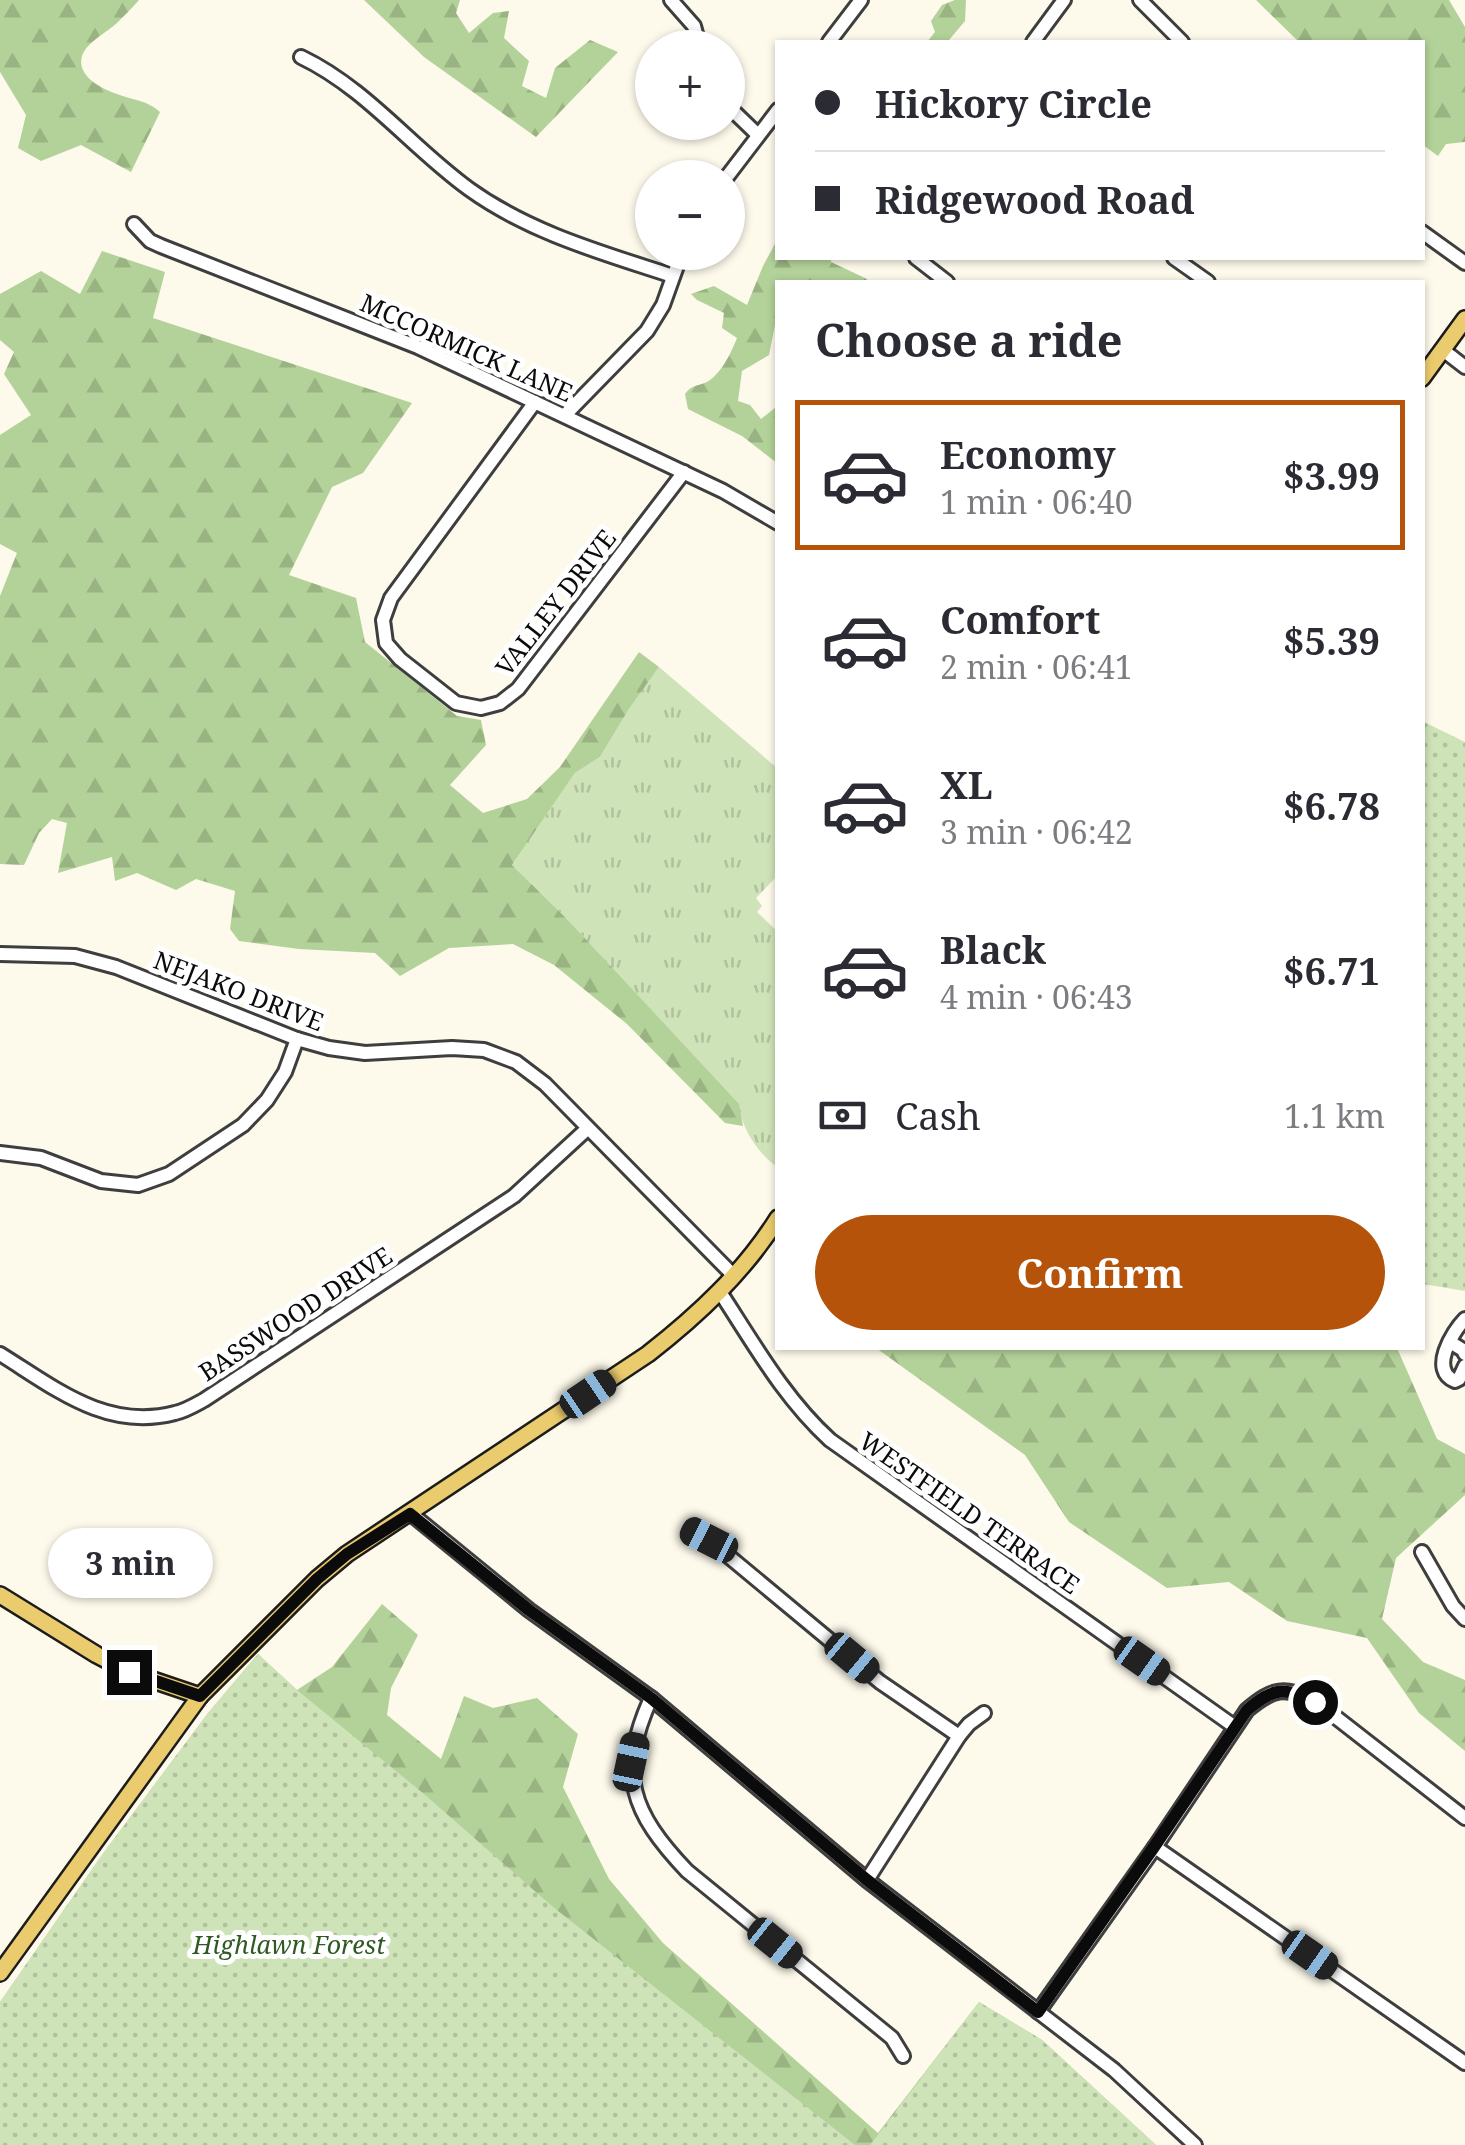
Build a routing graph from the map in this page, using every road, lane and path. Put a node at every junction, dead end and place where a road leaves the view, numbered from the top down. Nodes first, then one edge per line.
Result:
1 (672, 0) edge
2 (861, 0) edge
3 (1064, 0) edge
4 (1140, 0) edge
5 (695, 30) edge
6 (831, 40) edge
7 (1034, 40) edge
8 (1180, 40) edge
9 (301, 57) dead end
10 (775, 114) edge
11 (745, 122) edge
12 (758, 135) junction
13 (739, 160) edge
14 (134, 224) dead end
15 (1425, 234) edge
16 (919, 260) edge
17 (1177, 260) edge
18 (1465, 263) edge
19 (675, 270) edge
20 (673, 276) junction
21 (944, 280) edge
22 (1205, 280) edge
23 (1465, 320) edge
24 (1443, 350) junction
25 (1465, 367) edge
26 (1425, 374) edge
27 (536, 402) junction
28 (565, 416) junction
29 (684, 472) junction
30 (775, 521) edge
31 (0, 954) edge
32 (297, 1039) junction
33 (587, 1129) junction
34 (0, 1153) edge
35 (775, 1223) edge
36 (734, 1276) junction
37 (720, 1292) junction
38 (1465, 1318) edge
39 (1450, 1342) junction
40 (0, 1354) edge
41 (1465, 1354) edge
42 (1465, 1366) edge
43 (410, 1514) junction
44 (690, 1531) dead end
45 (1422, 1552) dead end
46 (0, 1595) edge
47 (1465, 1619) edge
48 (200, 1696) junction
49 (651, 1698) junction
50 (984, 1714) dead end
51 (1235, 1727) junction
52 (959, 1736) junction
53 (1465, 1818) edge
54 (1154, 1847) junction
55 (867, 1880) junction
56 (0, 1973) edge
57 (1038, 2012) junction
58 (904, 2056) dead end
59 (1465, 2064) edge
60 (1194, 2145) edge

1 - 5 street
2 - 6 street
3 - 7 street
4 - 8 street
9 - 20 street
10 - 12 street
11 - 12 street
12 - 13 street
14 - 27 street, MCCORMICK LANE
15 - 18 street
16 - 21 street
17 - 22 street
19 - 20 street
20 - 28 street
23 - 24 main road
24 - 25 street
24 - 26 main road
27 - 28 street, MCCORMICK LANE
27 - 29 street, VALLEY DRIVE
28 - 29 street, MCCORMICK LANE
29 - 30 street, MCCORMICK LANE
31 - 32 street, NEJAKO DRIVE
32 - 33 street, NEJAKO DRIVE
32 - 34 street
33 - 36 street, NEJAKO DRIVE
33 - 40 street, BASSWOOD DRIVE
35 - 36 main road
36 - 37 main road
37 - 43 main road
37 - 51 street, WESTFIELD TERRACE
38 - 39 street
39 - 41 street
39 - 42 street
43 - 48 main road
43 - 49 street
44 - 52 street
45 - 47 street
46 - 48 main road
48 - 56 main road
49 - 55 street
49 - 58 street
50 - 52 street
51 - 53 street
51 - 54 street
52 - 55 street
54 - 57 street
54 - 59 street
55 - 57 street
57 - 60 street

